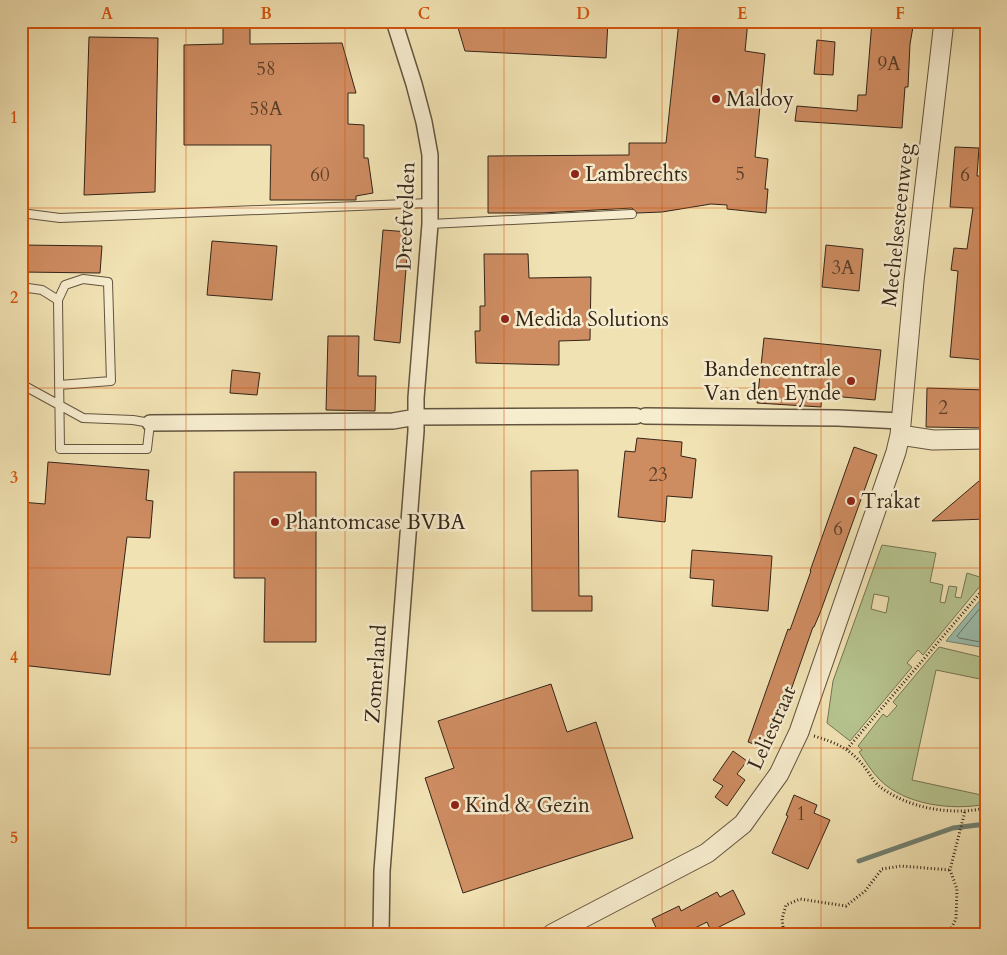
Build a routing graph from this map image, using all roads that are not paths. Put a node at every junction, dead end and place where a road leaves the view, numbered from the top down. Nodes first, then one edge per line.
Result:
1 (394, 21) edge
2 (944, 21) edge
3 (430, 203) junction
4 (21, 213) edge
5 (632, 214) dead end
6 (430, 224) junction
7 (21, 287) edge
8 (58, 300) junction
9 (21, 384) edge
10 (60, 385) junction
11 (60, 405) junction
12 (416, 417) junction
13 (150, 423) junction
14 (900, 428) junction
15 (986, 439) edge
16 (381, 934) edge
17 (552, 934) edge

1 - 3 street, Dreefvelden
2 - 14 street, Mechelsesteenweg
3 - 4 lane
3 - 6 street, Dreefvelden
5 - 6 lane
6 - 12 street, Dreefvelden
7 - 8 lane
8 - 10 lane
8 - 10 lane
9 - 11 lane
10 - 11 lane
11 - 13 lane
11 - 13 lane
12 - 13 street
12 - 14 street
12 - 16 street, Zomerland
14 - 15 street
14 - 17 street, Leliestraat

